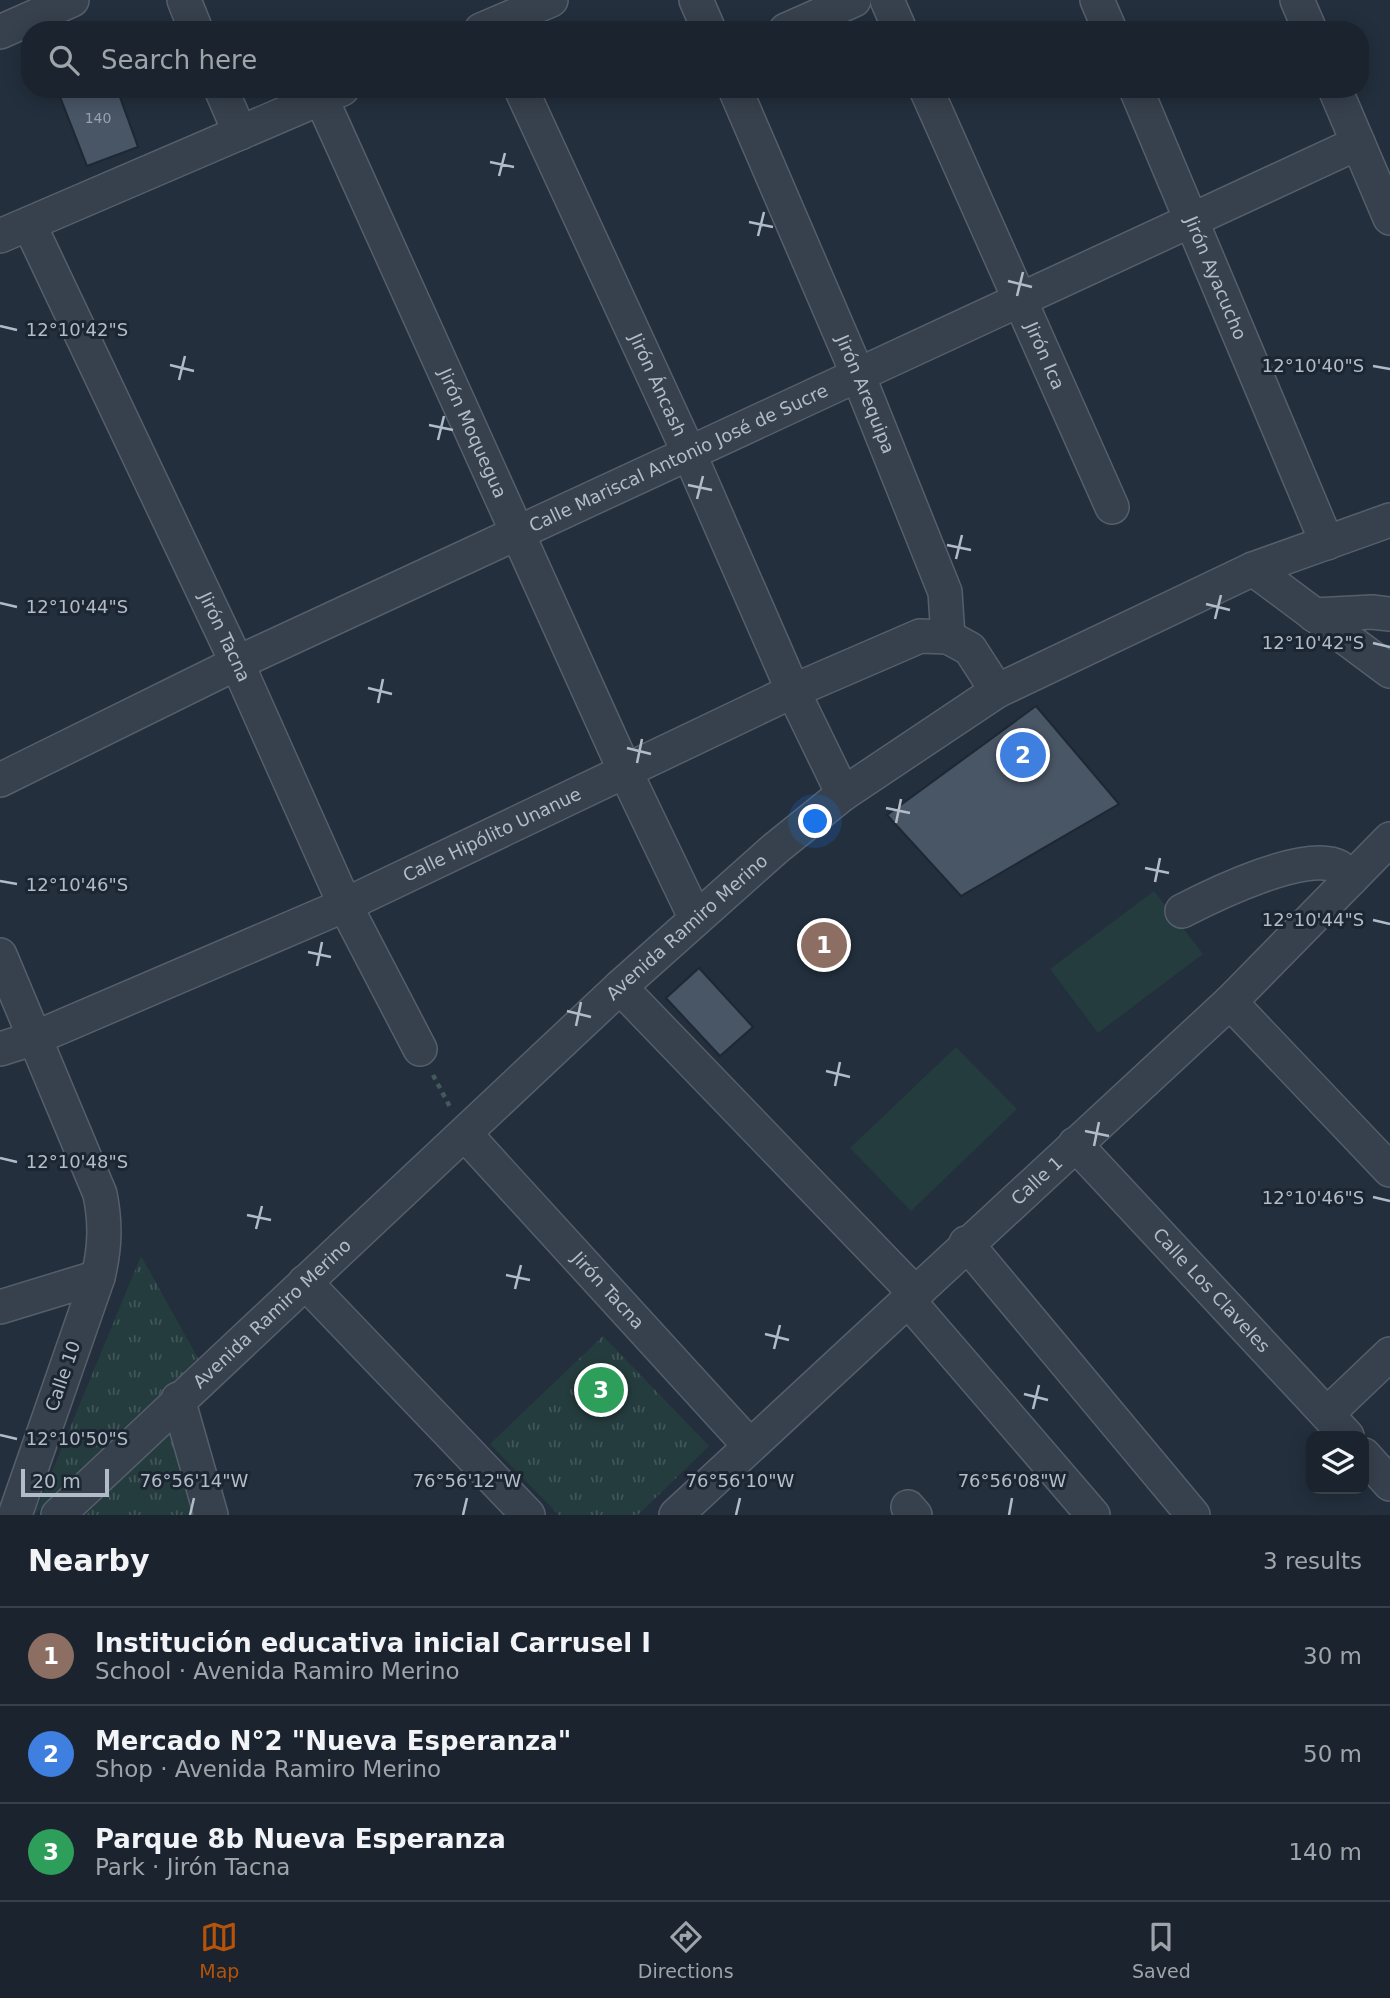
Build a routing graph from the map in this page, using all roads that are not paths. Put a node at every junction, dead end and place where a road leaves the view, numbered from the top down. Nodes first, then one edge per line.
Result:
1 (72, 0) edge
2 (184, 0) edge
3 (551, 0) edge
4 (696, 0) edge
5 (853, 0) edge
6 (887, 0) edge
7 (1097, 0) edge
8 (1297, 0) edge
9 (25, 21) edge
10 (192, 21) edge
11 (504, 21) edge
12 (705, 21) edge
13 (806, 21) edge
14 (896, 21) edge
15 (1106, 21) edge
16 (1306, 21) edge
17 (21, 23) edge
18 (0, 32) edge
19 (225, 98) edge
20 (323, 98) edge
21 (334, 98) edge
22 (526, 98) edge
23 (738, 98) edge
24 (930, 98) edge
25 (1140, 98) edge
26 (1339, 98) edge
27 (240, 133) junction
28 (1358, 142) junction
29 (1390, 218) edge
30 (1192, 219) junction
31 (14, 230) edge
32 (1017, 300) junction
33 (858, 375) junction
34 (689, 453) junction
35 (1112, 507) dead end
36 (1390, 520) edge
37 (519, 533) junction
38 (1327, 543) junction
39 (1253, 569) junction
40 (1390, 613) edge
41 (1314, 615) junction
42 (948, 637) junction
43 (237, 663) junction
44 (1390, 671) edge
45 (793, 691) junction
46 (997, 691) junction
47 (625, 771) junction
48 (0, 780) edge
49 (843, 794) junction
50 (1387, 849) edge
51 (1351, 879) junction
52 (345, 905) junction
53 (1182, 911) dead end
54 (696, 919) junction
55 (0, 955) edge
56 (620, 988) junction
57 (1230, 1002) junction
58 (35, 1038) junction
59 (0, 1049) edge
60 (420, 1049) road end
61 (465, 1134) junction
62 (1075, 1144) junction
63 (1390, 1170) edge
64 (967, 1243) junction
65 (98, 1277) junction
66 (305, 1282) junction
67 (911, 1295) junction
68 (0, 1307) edge
69 (1390, 1354) edge
70 (178, 1399) junction
71 (1337, 1425) edge
72 (750, 1446) junction
73 (1369, 1461) edge
74 (1390, 1484) edge
75 (207, 1500) edge
76 (15, 1515) edge
77 (58, 1515) edge
78 (230, 1515) edge
79 (528, 1515) edge
80 (676, 1515) edge
81 (1093, 1515) edge
82 (1193, 1515) edge

1 - 9 street
2 - 10 street
3 - 11 street
4 - 12 street
5 - 13 street
6 - 14 street
7 - 15 street
8 - 16 street
17 - 18 street
19 - 27 street
20 - 27 street
21 - 37 street, Jirón Moquegua
22 - 34 street, Jirón Áncash
23 - 33 street, Jirón Arequipa
24 - 32 street, Jirón Ica
25 - 30 street, Jirón Ayacucho
26 - 28 street
27 - 31 street
28 - 29 street
28 - 30 street, Calle Mariscal Antonio José de Sucre
30 - 32 street, Calle Mariscal Antonio José de Sucre
30 - 38 street, Jirón Ayacucho
31 - 43 street, Jirón Tacna
32 - 33 street, Calle Mariscal Antonio José de Sucre
32 - 35 street, Jirón Ica
33 - 34 street, Calle Mariscal Antonio José de Sucre
33 - 42 street, Jirón Arequipa
34 - 37 street, Calle Mariscal Antonio José de Sucre
34 - 45 street, Jirón Áncash
36 - 38 street, Avenida Ramiro Merino
37 - 43 street, Calle Mariscal Antonio José de Sucre
37 - 47 street, Jirón Moquegua
38 - 39 street, Avenida Ramiro Merino
39 - 41 street
39 - 46 street, Avenida Ramiro Merino
40 - 41 street
41 - 44 street
42 - 45 street, Calle Hipólito Unanue
42 - 46 street
43 - 48 street, Calle Mariscal Antonio José de Sucre
43 - 52 street, Jirón Tacna
45 - 47 street, Calle Hipólito Unanue
45 - 49 street, Jirón Áncash
46 - 49 street, Avenida Ramiro Merino
47 - 52 street, Calle Hipólito Unanue
47 - 54 street, Jirón Moquegua
49 - 54 street, Avenida Ramiro Merino
50 - 51 street, Calle 1
51 - 53 street
51 - 57 street, Calle 1
52 - 58 street, Calle Hipólito Unanue
52 - 60 street, Jirón Tacna
54 - 56 street, Avenida Ramiro Merino
55 - 58 street, Calle 10
56 - 61 street, Avenida Ramiro Merino
56 - 67 street
57 - 62 street, Calle 1
57 - 63 street
58 - 59 street, Calle Hipólito Unanue
58 - 65 street, Calle 10
61 - 66 street, Avenida Ramiro Merino
61 - 72 street, Jirón Tacna
62 - 64 street, Calle 1
62 - 71 street, Calle Los Claveles
64 - 67 street, Calle 1
64 - 82 street
65 - 68 street
65 - 76 street, Calle 10
66 - 70 street, Avenida Ramiro Merino
66 - 79 street
67 - 72 street, Calle 1
67 - 81 street
69 - 71 street
70 - 75 street
70 - 77 street, Avenida Ramiro Merino
72 - 80 street, Calle 1
73 - 74 street
75 - 78 street

